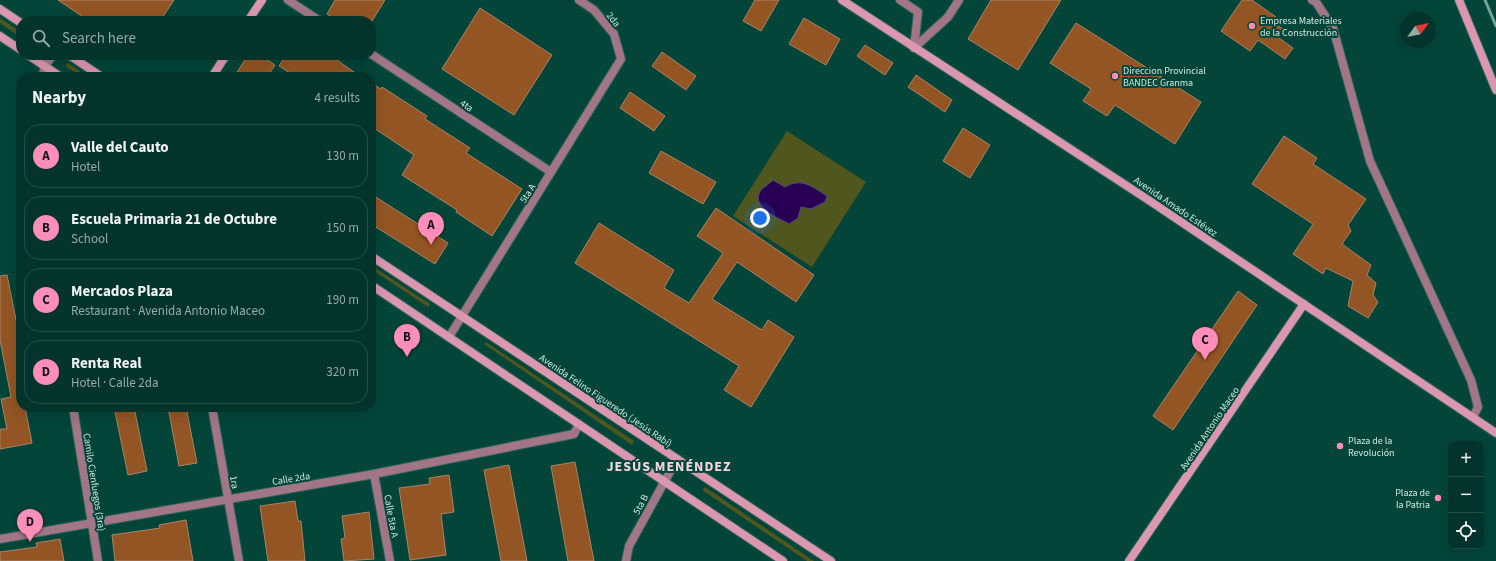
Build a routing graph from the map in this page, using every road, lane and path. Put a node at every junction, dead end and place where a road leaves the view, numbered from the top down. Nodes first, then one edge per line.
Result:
1 (262, 0) edge
2 (288, 0) edge
3 (579, 0) edge
4 (842, 0) edge
5 (900, 0) edge
6 (959, 0) edge
7 (1312, 0) edge
8 (1459, 0) edge
9 (0, 9) edge
10 (251, 16) edge
11 (312, 16) edge
12 (16, 20) edge
13 (0, 36) edge
14 (16, 47) edge
15 (914, 48) junction
16 (376, 57) edge
17 (621, 59) joint
18 (36, 60) edge
19 (49, 60) edge
20 (76, 60) edge
21 (223, 60) edge
22 (45, 66) junction
23 (43, 72) edge
24 (54, 72) edge
25 (94, 72) edge
26 (215, 72) edge
27 (1496, 90) edge
28 (551, 172) junction
29 (376, 259) edge
30 (376, 288) edge
31 (1304, 304) junction
32 (462, 316) junction
33 (449, 337) junction
34 (74, 412) edge
35 (213, 412) edge
36 (1473, 416) junction
37 (580, 424) junction
38 (1496, 433) edge
39 (678, 459) junction
40 (374, 474) junction
41 (664, 481) junction
42 (228, 499) junction
43 (92, 523) junction
44 (0, 539) edge
45 (98, 561) edge
46 (239, 561) edge
47 (390, 561) edge
48 (626, 561) edge
49 (783, 561) edge
50 (830, 561) edge
51 (1129, 561) edge

1 - 10 main road
2 - 11 street
3 - 17 street, 2da
4 - 15 main road, Avenida Amado Estévez
5 - 15 street
6 - 15 street
7 - 36 street
8 - 27 main road
9 - 12 main road
13 - 14 main road
15 - 31 main road, Avenida Amado Estévez
16 - 28 street, 4ta
17 - 28 street, 5ta A
18 - 22 main road
19 - 22 street
20 - 25 main road
21 - 26 main road
22 - 23 street
22 - 24 main road
28 - 32 street, 5ta A
29 - 32 main road, Avenida Felino Figueredo (Jesús Rabí)
30 - 33 main road
31 - 36 main road, Avenida Amado Estévez
31 - 51 main road, Avenida Antonio Maceo
32 - 33 street, 5ta A
32 - 39 main road, Avenida Felino Figueredo (Jesús Rabí)
33 - 37 main road
34 - 43 street, Camilo Cienfuegos (3ra)
35 - 42 street, 1ra
36 - 38 main road, Avenida Amado Estévez
37 - 40 street, Calle 2da
37 - 41 main road
39 - 41 street, 5ta B
39 - 50 main road, Avenida Felino Figueredo (Jesús Rabí)
40 - 42 street, Calle 2da
40 - 47 street, Calle 5ta A
41 - 48 street, 5ta B
41 - 49 main road
42 - 43 street, Calle 2da
42 - 46 street, 1ra
43 - 44 street, Calle 2da
43 - 45 street, Camilo Cienfuegos (3ra)

